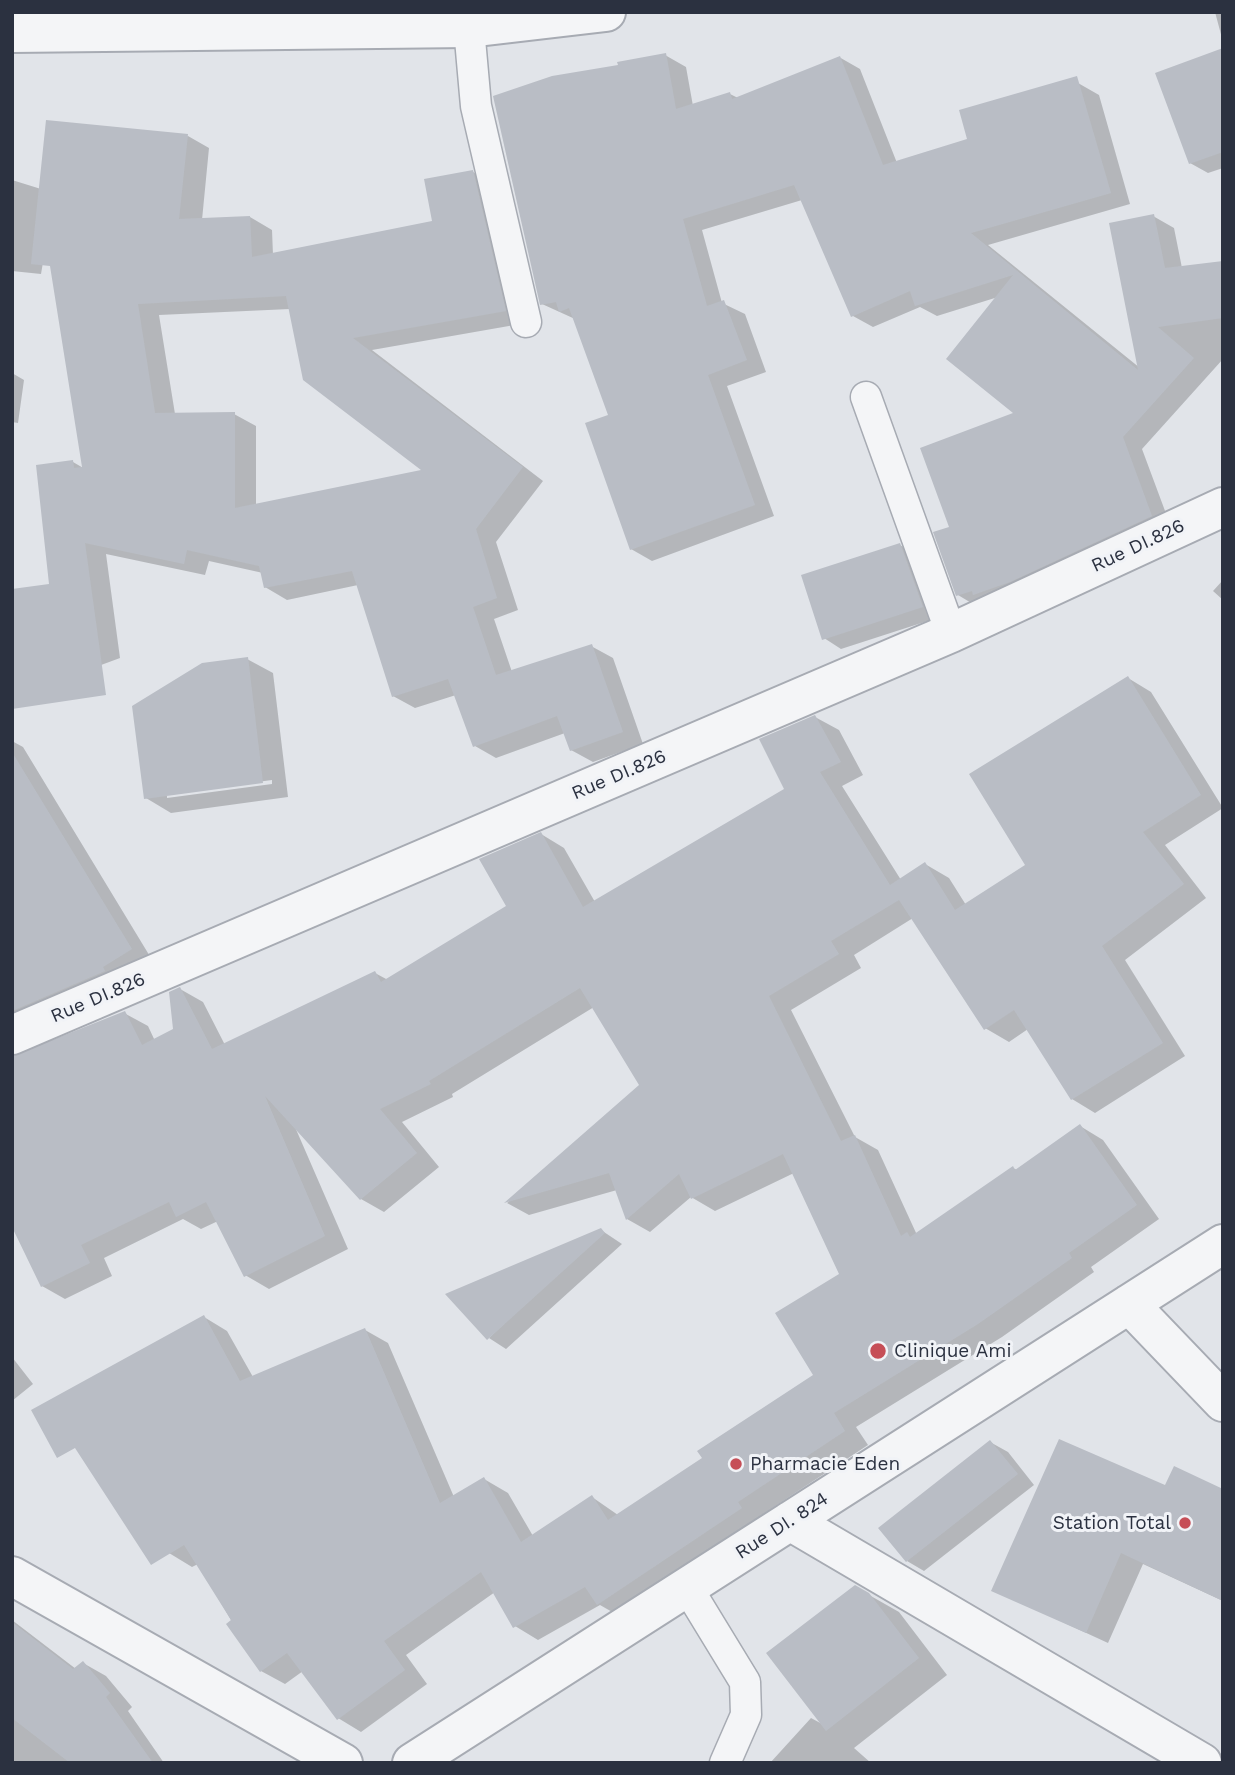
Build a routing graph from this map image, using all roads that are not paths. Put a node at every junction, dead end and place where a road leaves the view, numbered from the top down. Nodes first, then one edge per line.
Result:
1 (606, 12) edge
2 (469, 28) junction
3 (12, 33) edge
4 (526, 322) dead end
5 (866, 397) dead end
6 (1223, 507) edge
7 (951, 633) junction
8 (12, 1035) edge
9 (1223, 1244) edge
10 (1129, 1304) junction
11 (1223, 1402) edge
12 (790, 1521) junction
13 (12, 1576) edge
14 (687, 1587) junction
15 (344, 1763) edge
16 (412, 1763) edge
17 (724, 1763) edge
18 (1202, 1763) edge

1 - 2 street
2 - 3 street
2 - 4 lane
5 - 7 lane
6 - 7 street, Rue DI.826
7 - 8 street, Rue DI.826
9 - 10 street, Rue DI. 824
10 - 11 street
10 - 12 street, Rue DI. 824
12 - 14 street, Rue DI. 824
12 - 18 street
13 - 15 street
14 - 16 street, Rue DI. 824
14 - 17 lane

